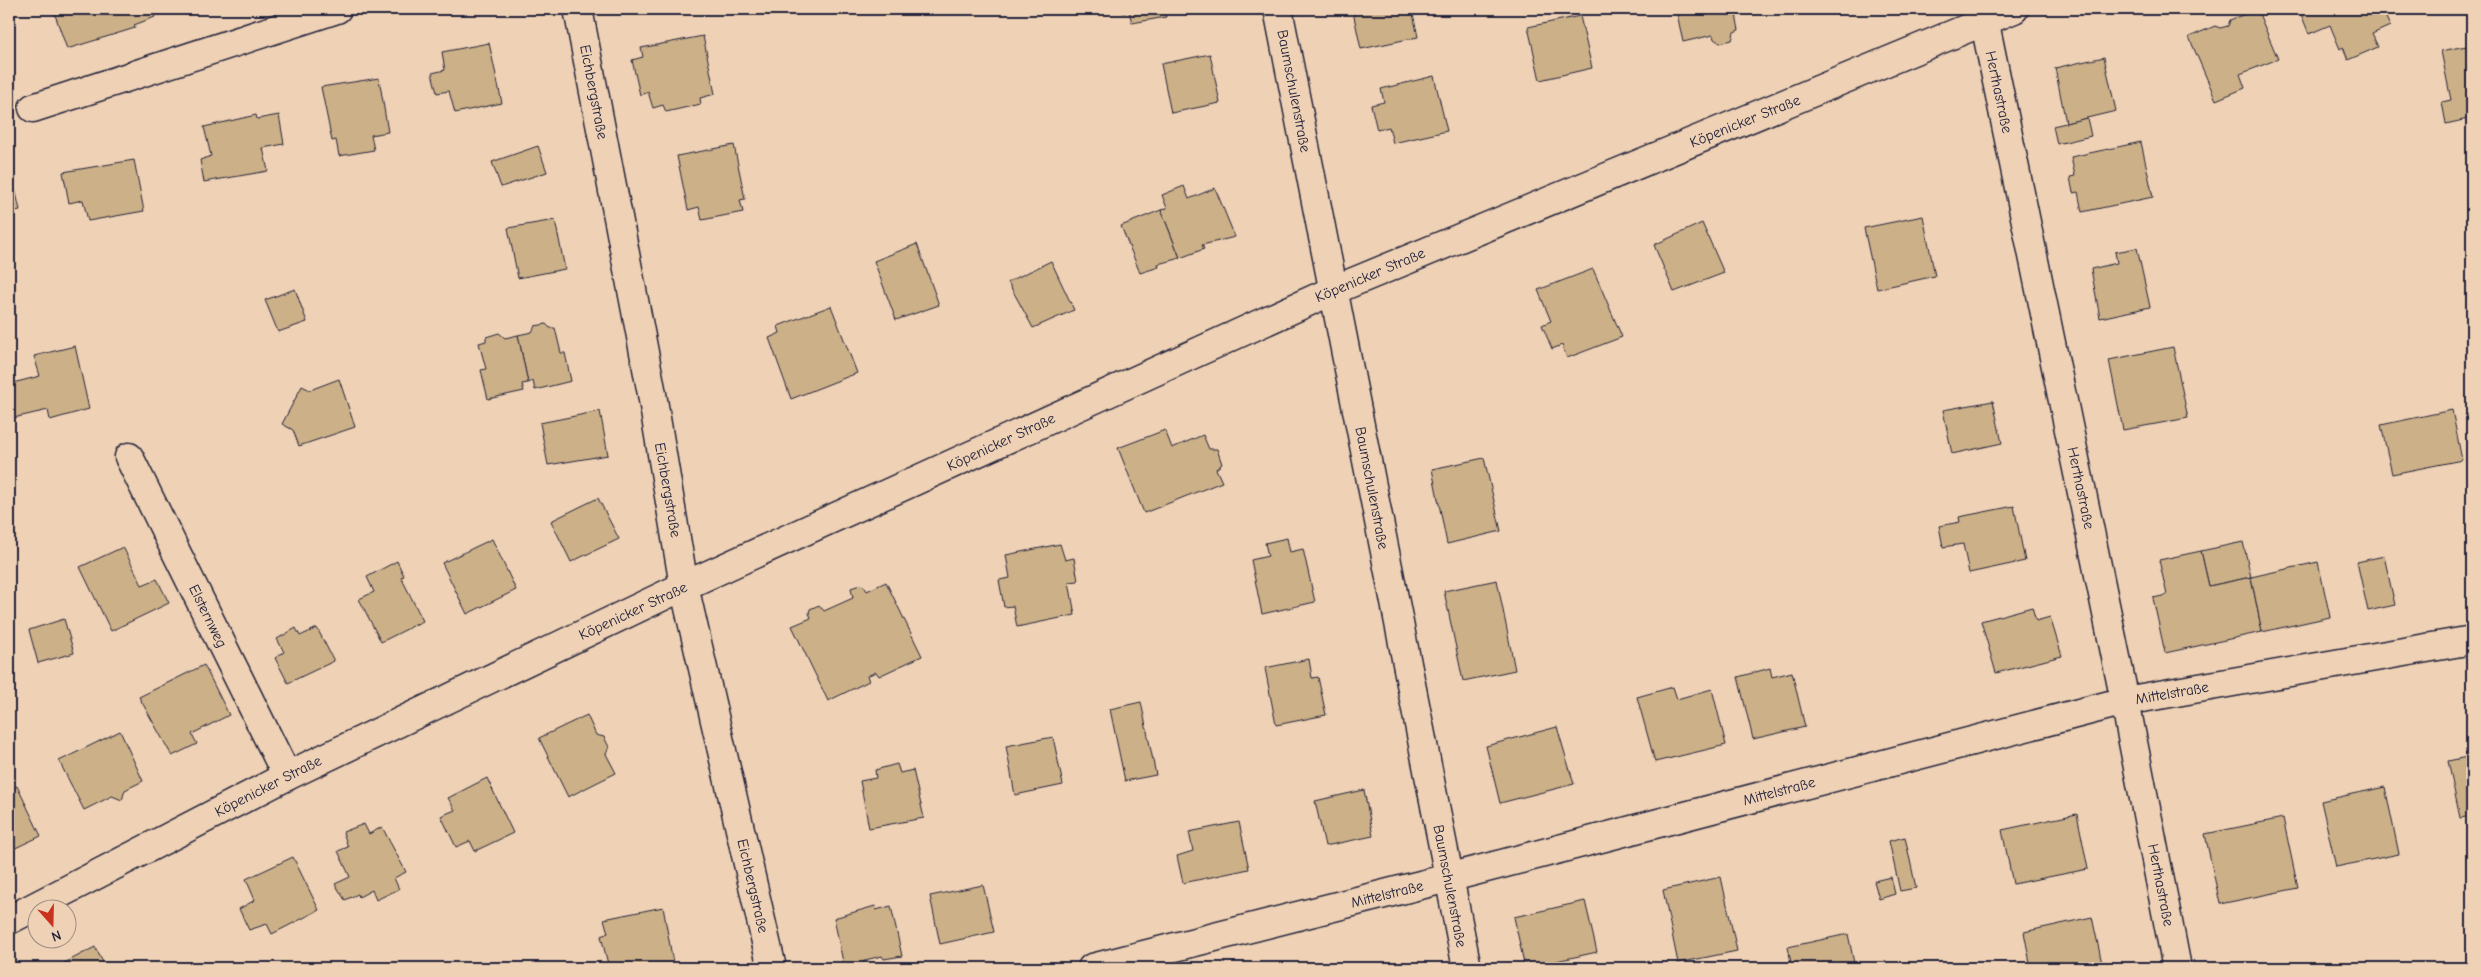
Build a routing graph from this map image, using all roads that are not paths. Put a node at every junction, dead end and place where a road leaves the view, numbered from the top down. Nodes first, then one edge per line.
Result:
1 (338, 9) edge
2 (578, 9) edge
3 (1278, 9) edge
4 (2014, 9) edge
5 (1983, 15) edge
6 (33, 108) dead end
7 (1334, 290) junction
8 (129, 457) dead end
9 (684, 586) junction
10 (2472, 640) edge
11 (2125, 701) junction
12 (287, 776) junction
13 (1448, 878) junction
14 (9, 920) edge
15 (772, 968) edge
16 (1092, 968) edge
17 (1466, 968) edge
18 (2177, 968) edge

1 - 6 street
2 - 9 street, Eichbergstraße
3 - 7 street, Baumschulenstraße
4 - 5 street, Köpenicker Straße
5 - 7 street, Köpenicker Straße
5 - 11 street, Herthastraße
7 - 9 street, Köpenicker Straße
7 - 13 street, Baumschulenstraße
8 - 12 street, Elsternweg
9 - 12 street, Köpenicker Straße
9 - 15 street, Eichbergstraße
10 - 11 street, Mittelstraße
11 - 13 street, Mittelstraße
11 - 18 street, Herthastraße
12 - 14 street, Köpenicker Straße
13 - 16 street, Mittelstraße
13 - 17 street, Baumschulenstraße

